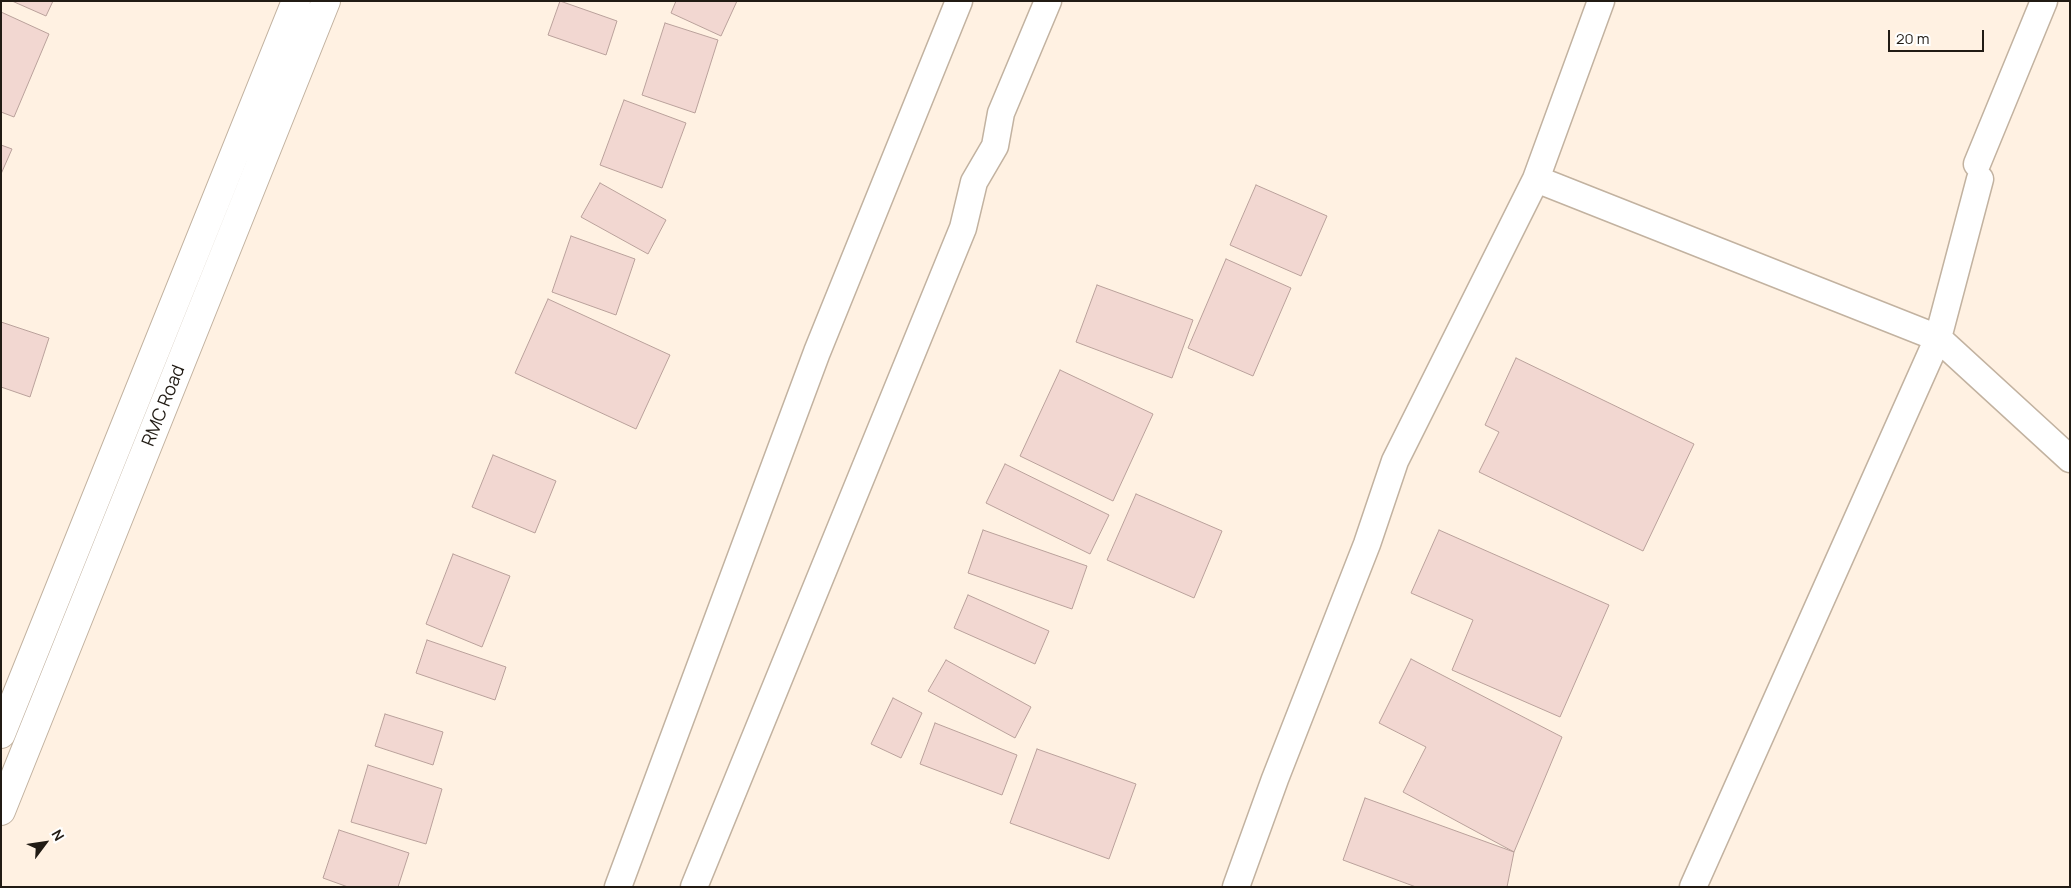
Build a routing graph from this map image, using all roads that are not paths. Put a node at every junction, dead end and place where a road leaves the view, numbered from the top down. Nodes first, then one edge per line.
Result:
1 (296, 1) edge
2 (326, 1) edge
3 (959, 1) edge
4 (1048, 1) edge
5 (1601, 1) edge
6 (2044, 1) edge
7 (1536, 178) junction
8 (1938, 338) junction
9 (2070, 459) edge
10 (1, 734) edge
11 (1, 811) edge
12 (618, 887) edge
13 (694, 887) edge
14 (1236, 887) edge
15 (1693, 887) edge

1 - 10 street, RMC Road
2 - 11 street, RMC Road
3 - 12 street
4 - 13 street
5 - 7 street
6 - 8 street
7 - 8 street
7 - 14 street
8 - 9 street
8 - 15 street

